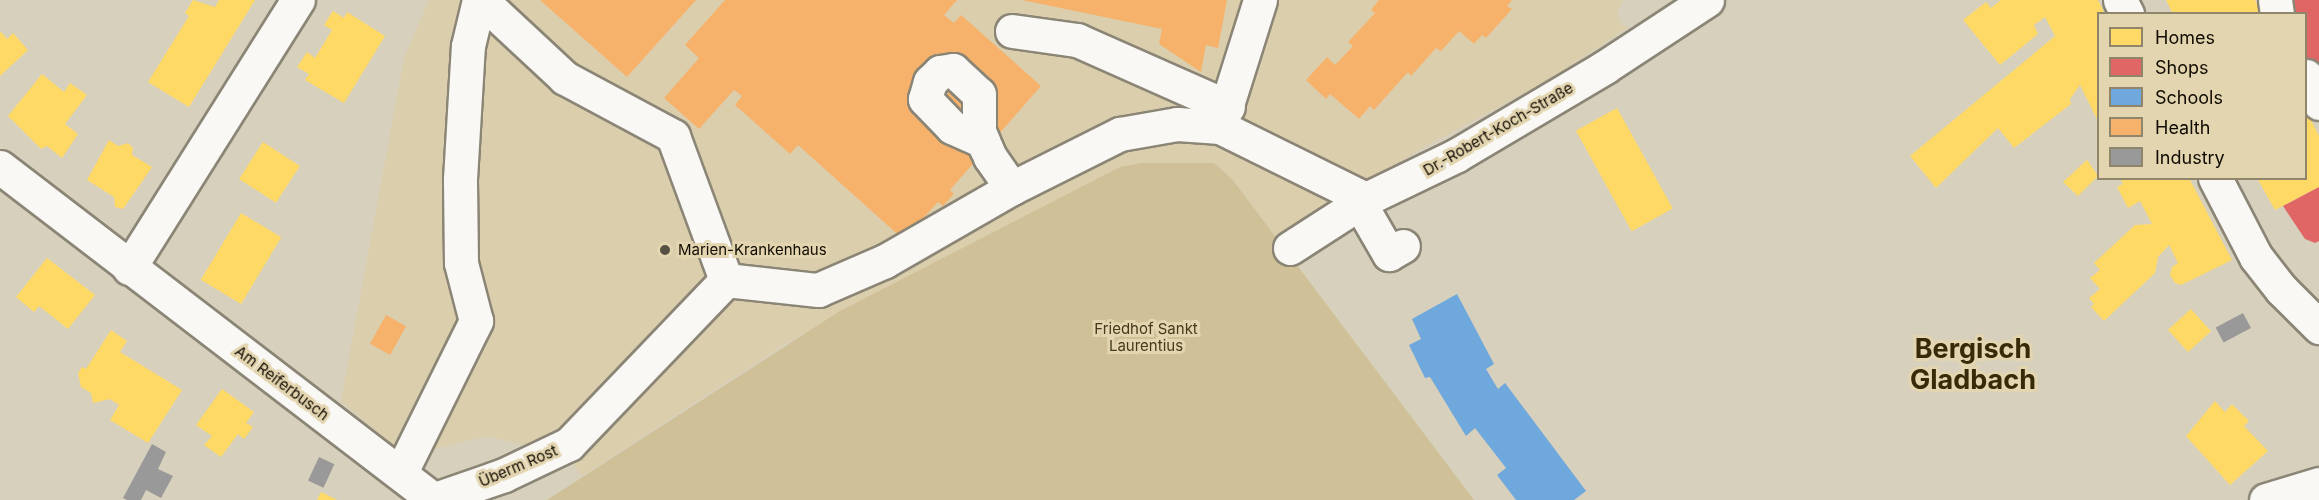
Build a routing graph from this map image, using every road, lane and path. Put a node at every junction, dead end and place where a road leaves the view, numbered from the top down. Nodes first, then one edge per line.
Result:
1 (298, 0) edge
2 (480, 0) edge
3 (1260, 0) edge
4 (1707, 0) edge
5 (1012, 31) dead end
6 (2307, 78) edge
7 (2319, 104) edge
8 (1224, 117) junction
9 (983, 141) dead end
10 (0, 167) edge
11 (2216, 180) edge
12 (1012, 188) junction
13 (1363, 202) junction
14 (1404, 246) dead end
15 (1290, 248) dead end
16 (129, 268) junction
17 (726, 280) junction
18 (2319, 327) edge
19 (401, 472) junction
20 (2319, 484) edge
21 (433, 500) edge
22 (2266, 500) edge

1 - 16 street
2 - 17 street
2 - 19 street
3 - 8 street
4 - 13 street, Dr.-Robert-Koch-Straße
5 - 8 street
6 - 7 street
8 - 12 street
8 - 13 street
9 - 12 street
10 - 16 street, Am Reiferbusch
11 - 18 street
12 - 17 street
13 - 14 street
13 - 15 street, Dr.-Robert-Koch-Straße
16 - 19 street, Am Reiferbusch
17 - 21 street, Überm Rost
19 - 21 street, Am Reiferbusch
20 - 22 street

